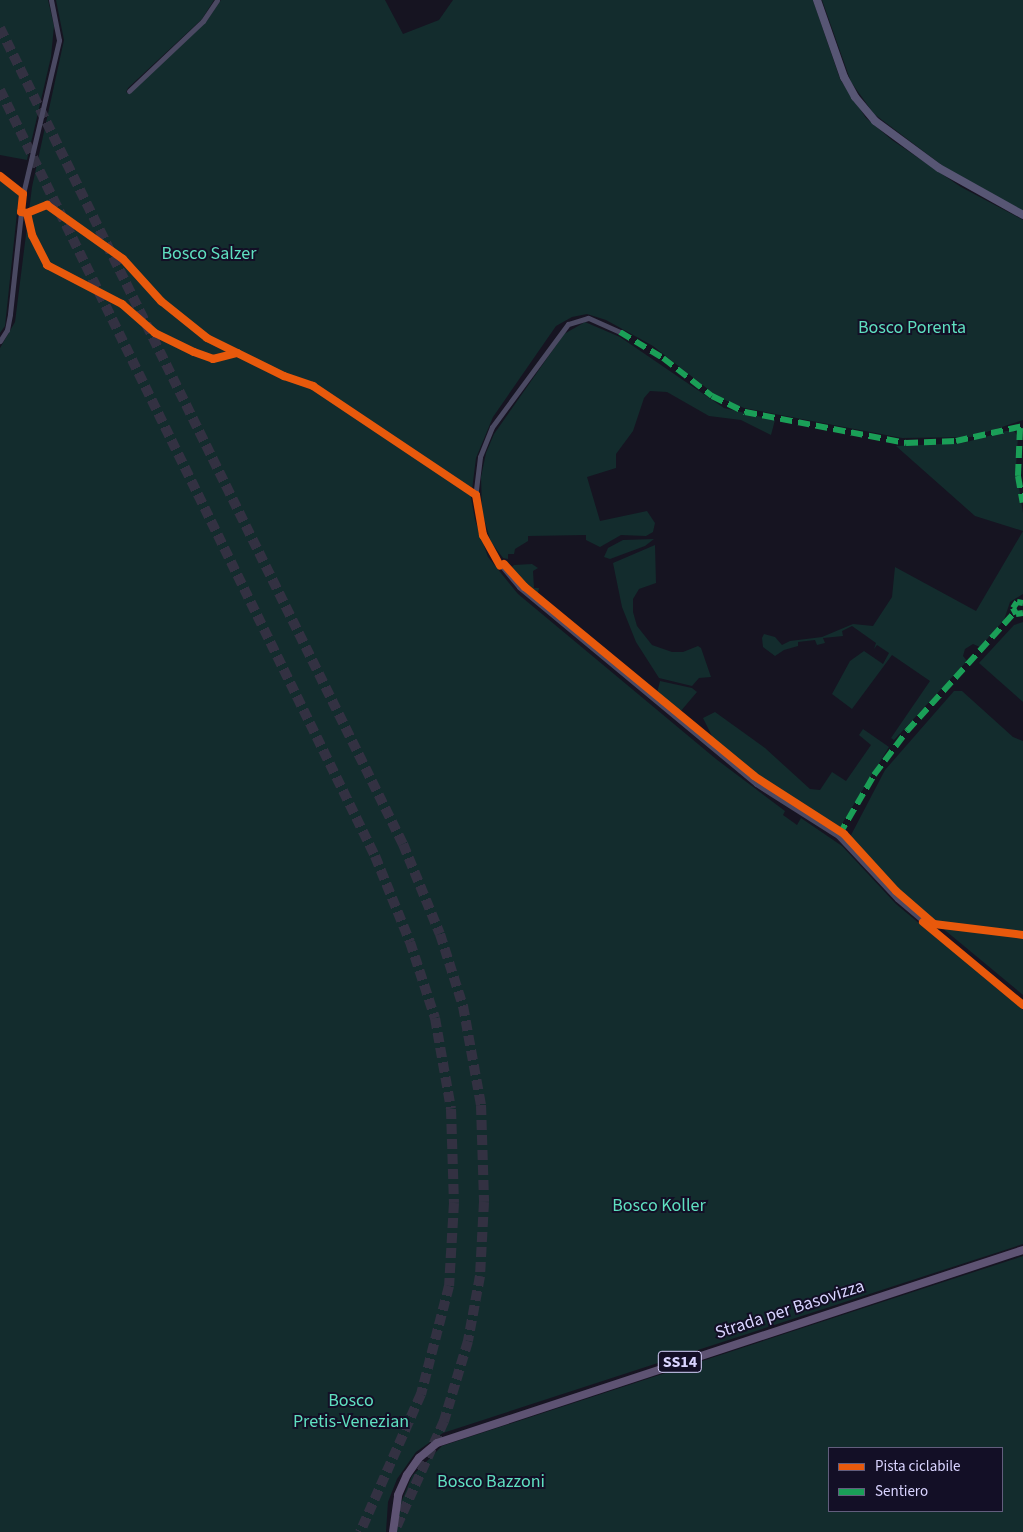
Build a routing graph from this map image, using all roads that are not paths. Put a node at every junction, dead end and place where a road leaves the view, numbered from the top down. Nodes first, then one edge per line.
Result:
1 (51, 0) edge
2 (217, 0) edge
3 (818, 0) edge
4 (129, 91) dead end
5 (1023, 215) edge
6 (620, 332) dead end
7 (0, 341) edge
8 (1023, 1005) edge
9 (1023, 1250) edge
10 (393, 1532) edge

1 - 7 street
2 - 4 street
3 - 5 main road
6 - 8 street
9 - 10 main road, Strada per Basovizza / SS14

